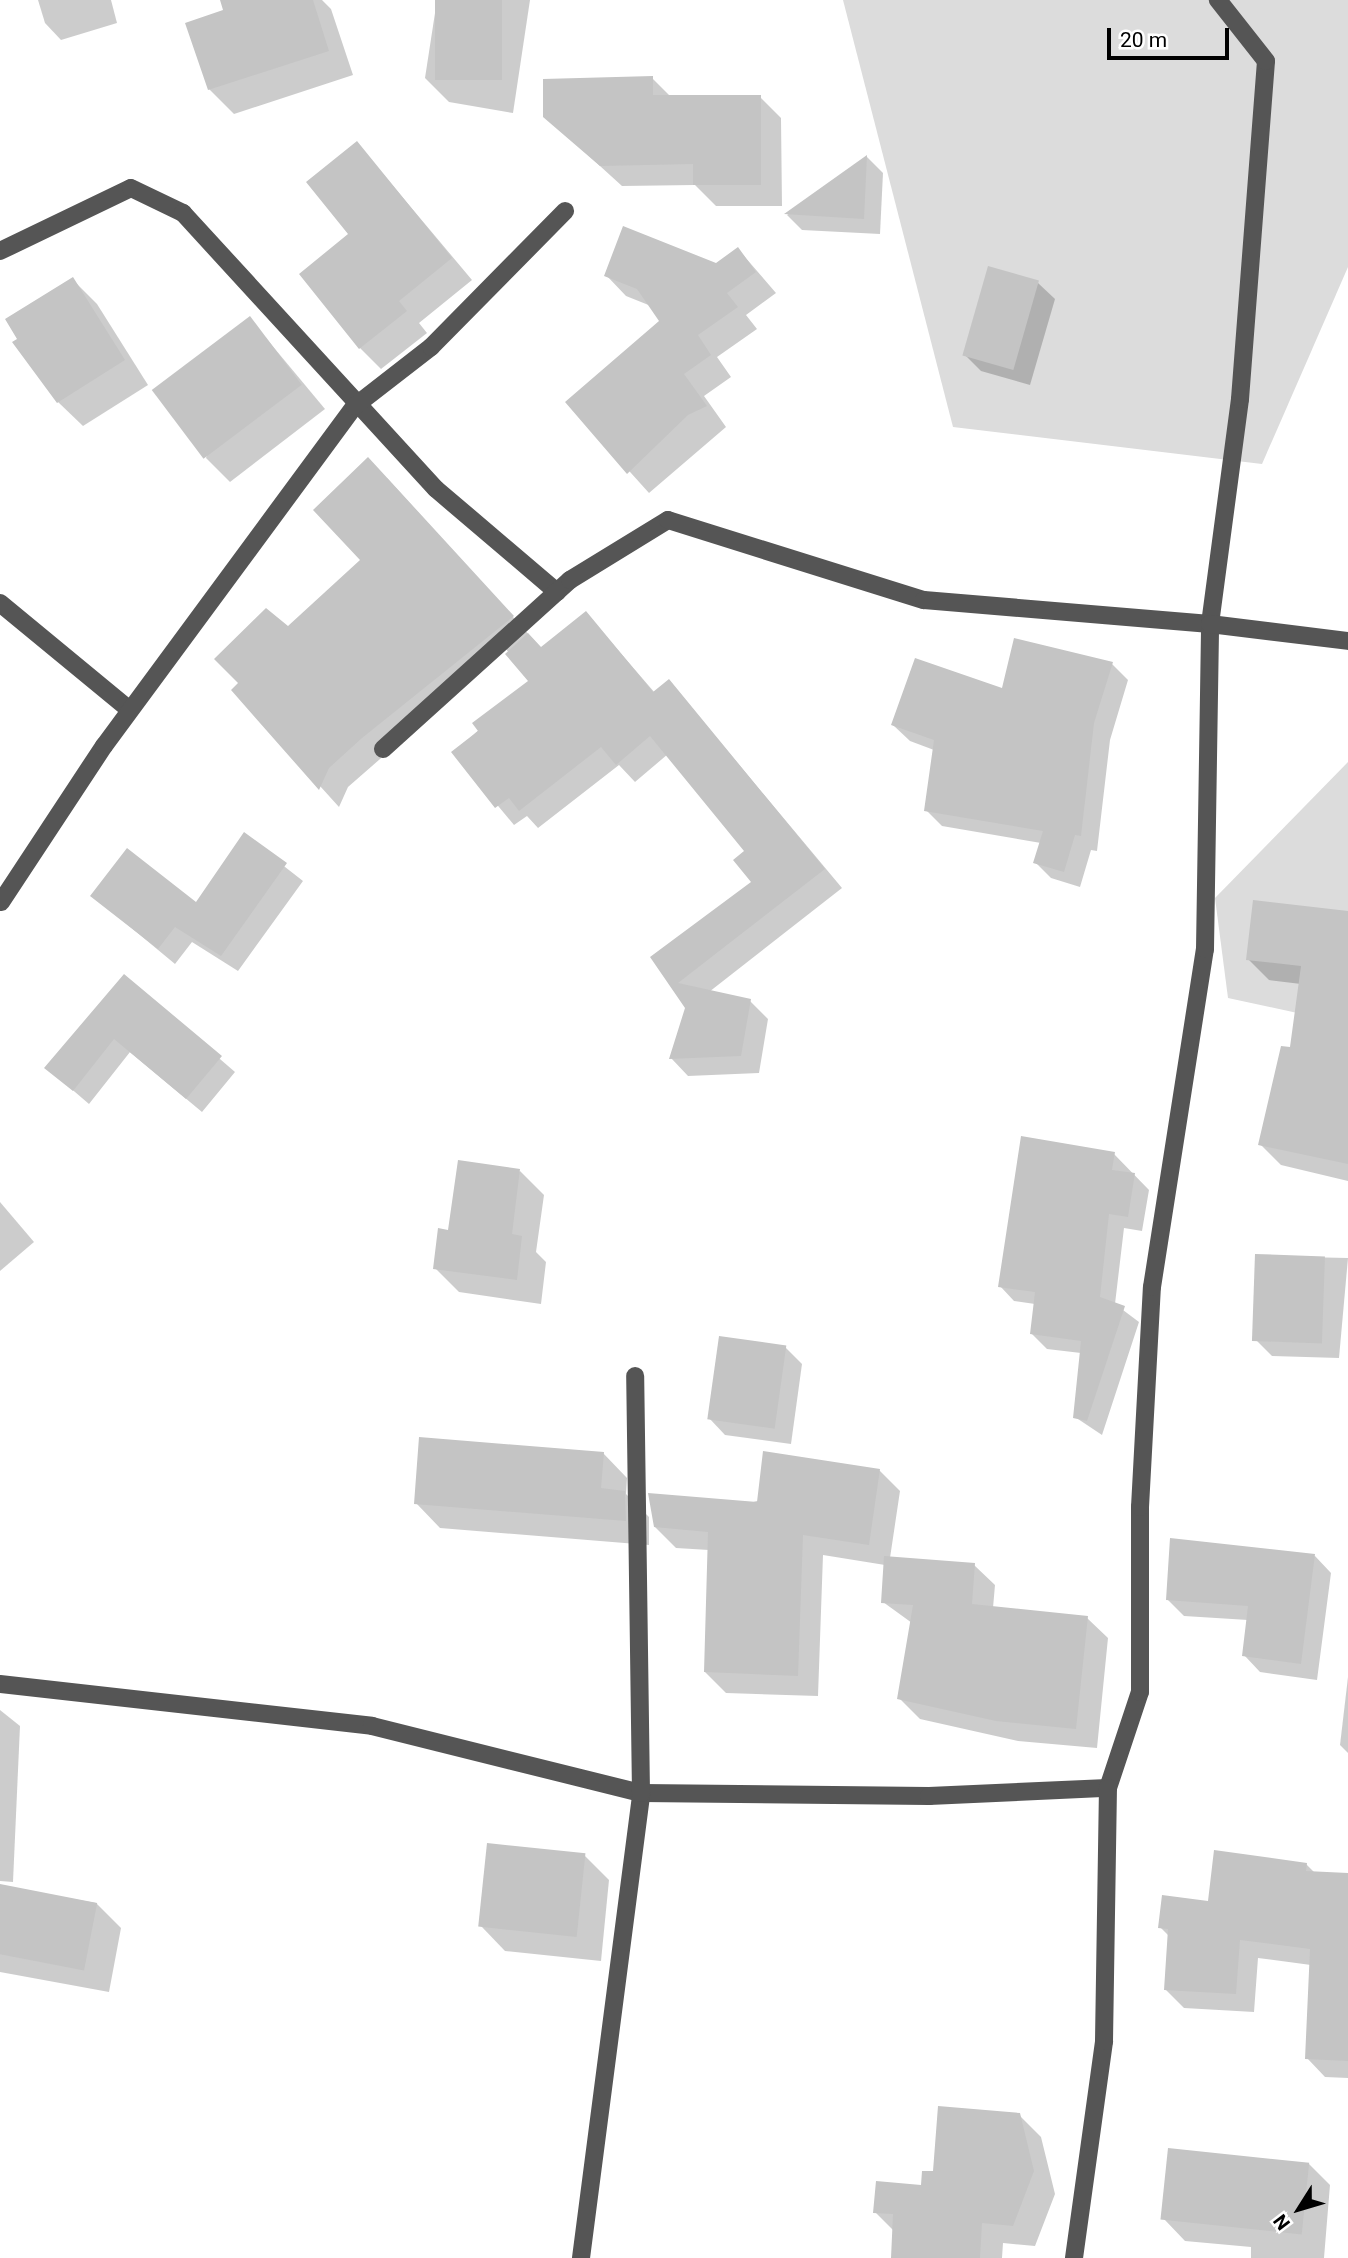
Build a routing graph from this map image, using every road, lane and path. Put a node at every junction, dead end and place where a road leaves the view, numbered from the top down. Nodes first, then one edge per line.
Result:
1 (1218, 0) edge
2 (565, 211) dead end
3 (0, 251) edge
4 (355, 406) junction
5 (557, 592) junction
6 (0, 603) edge
7 (1210, 624) junction
8 (1348, 641) edge
9 (130, 710) junction
10 (383, 749) dead end
11 (1, 902) edge
12 (635, 1376) dead end
13 (0, 1684) edge
14 (1108, 1788) junction
15 (641, 1793) junction
16 (581, 2258) edge
17 (1074, 2258) edge

1 - 7 street
2 - 4 street
3 - 4 street
4 - 5 street
4 - 9 street
5 - 7 street
5 - 10 street
6 - 9 street
7 - 8 street
7 - 14 street
9 - 11 street
12 - 15 street
13 - 15 street
14 - 15 street
14 - 17 street
15 - 16 street

